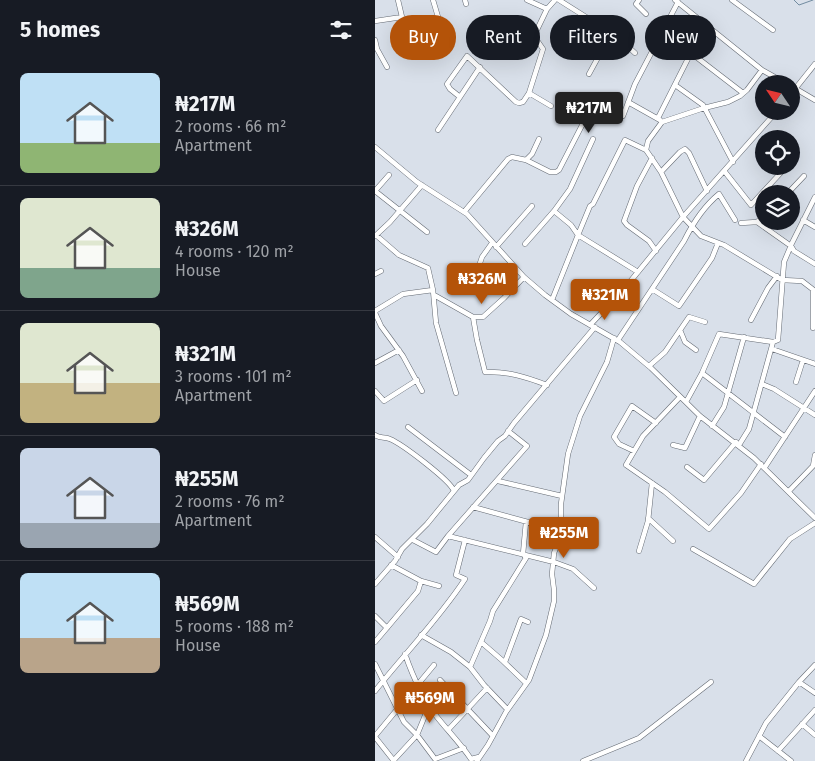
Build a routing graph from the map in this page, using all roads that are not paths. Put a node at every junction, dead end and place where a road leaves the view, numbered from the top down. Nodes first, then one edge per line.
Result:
1 (398, 0) edge
2 (433, 0) edge
3 (527, 0) edge
4 (555, 0) edge
5 (559, 0) edge
6 (639, 0) edge
7 (732, 0) edge
8 (677, 1) edge
9 (547, 10) junction
10 (646, 14) dead end
11 (401, 15) edge
12 (437, 15) edge
13 (582, 15) edge
14 (693, 15) edge
15 (390, 19) edge
16 (375, 21) edge
17 (773, 30) dead end
18 (716, 34) edge
19 (375, 40) edge
20 (597, 60) edge
21 (688, 60) edge
22 (700, 60) edge
23 (815, 64) edge
24 (480, 66) junction
25 (387, 67) dead end
26 (762, 70) junction
27 (589, 74) dead end
28 (771, 75) edge
29 (800, 80) edge
30 (675, 85) junction
31 (800, 92) edge
32 (529, 93) junction
33 (743, 94) junction
34 (460, 97) junction
35 (815, 100) edge
36 (628, 102) junction
37 (551, 106) dead end
38 (704, 108) junction
39 (658, 118) junction
40 (769, 120) edge
41 (662, 122) junction
42 (438, 130) dead end
43 (539, 139) dead end
44 (593, 139) dead end
45 (375, 147) edge
46 (646, 150) junction
47 (652, 158) junction
48 (525, 160) junction
49 (733, 162) junction
50 (661, 172) junction
51 (725, 172) junction
52 (389, 174) dead end
53 (779, 175) edge
54 (805, 176) dead end
55 (422, 185) junction
56 (796, 185) edge
57 (375, 191) edge
58 (707, 191) junction
59 (815, 197) edge
60 (532, 206) dead end
61 (401, 210) junction
62 (554, 211) junction
63 (464, 212) junction
64 (683, 217) junction
65 (735, 220) dead end
66 (803, 220) junction
67 (755, 222) edge
68 (741, 223) dead end
69 (692, 225) junction
70 (815, 227) edge
71 (768, 230) edge
72 (427, 232) dead end
73 (578, 235) junction
74 (376, 236) edge
75 (718, 243) junction
76 (525, 244) dead end
77 (494, 245) junction
78 (791, 246) junction
79 (657, 251) junction
80 (815, 264) edge
81 (381, 271) dead end
82 (638, 272) junction
83 (375, 274) edge
84 (777, 276) junction
85 (524, 277) junction
86 (783, 280) junction
87 (469, 289) dead end
88 (652, 289) junction
89 (814, 290) edge
90 (433, 292) junction
91 (552, 300) junction
92 (375, 312) edge
93 (473, 317) junction
94 (751, 320) dead end
95 (705, 322) dead end
96 (380, 324) junction
97 (593, 326) junction
98 (375, 328) edge
99 (813, 328) dead end
100 (680, 330) junction
101 (744, 337) junction
102 (616, 339) junction
103 (773, 342) junction
104 (772, 349) junction
105 (399, 350) junction
106 (696, 350) dead end
107 (803, 360) junction
108 (375, 363) edge
109 (815, 364) edge
110 (649, 366) junction
111 (702, 373) junction
112 (417, 380) junction
113 (796, 382) dead end
114 (547, 384) junction
115 (763, 384) junction
116 (375, 391) edge
117 (422, 391) dead end
118 (815, 391) edge
119 (456, 394) dead end
120 (729, 394) junction
121 (680, 397) junction
122 (686, 402) junction
123 (803, 408) junction
124 (754, 414) junction
125 (815, 415) edge
126 (700, 416) junction
127 (656, 423) junction
128 (713, 426) junction
129 (408, 427) dead end
130 (509, 431) junction
131 (375, 436) edge
132 (785, 437) junction
133 (737, 444) junction
134 (673, 445) dead end
135 (634, 451) junction
136 (815, 455) edge
137 (814, 462) edge
138 (763, 466) junction
139 (687, 467) dead end
140 (471, 475) junction
141 (498, 481) junction
142 (652, 484) junction
143 (454, 488) junction
144 (789, 491) junction
145 (563, 496) junction
146 (473, 507) junction
147 (648, 518) junction
148 (815, 518) edge
149 (527, 522) junction
150 (815, 523) edge
151 (561, 531) junction
152 (448, 536) junction
153 (375, 537) edge
154 (413, 540) junction
155 (465, 540) junction
156 (673, 541) dead end
157 (693, 549) dead end
158 (639, 551) dead end
159 (523, 554) junction
160 (398, 557) junction
161 (554, 562) junction
162 (391, 565) junction
163 (376, 580) edge
164 (421, 582) junction
165 (439, 586) dead end
166 (594, 588) dead end
167 (375, 616) edge
168 (528, 622) dead end
169 (387, 628) junction
170 (421, 635) junction
171 (375, 642) edge
172 (481, 642) junction
173 (405, 654) junction
174 (505, 662) junction
175 (375, 664) edge
176 (815, 665) edge
177 (434, 666) dead end
178 (470, 667) junction
179 (440, 680) dead end
180 (383, 681) junction
181 (711, 682) dead end
182 (799, 682) junction
183 (526, 683) junction
184 (416, 685) junction
185 (487, 688) junction
186 (375, 691) edge
187 (815, 693) edge
188 (433, 696) dead end
189 (429, 706) junction
190 (396, 709) junction
191 (507, 709) junction
192 (467, 710) junction
193 (815, 710) edge
194 (802, 724) junction
195 (448, 730) junction
196 (417, 735) junction
197 (815, 735) edge
198 (375, 736) edge
199 (493, 736) junction
200 (759, 736) junction
201 (464, 748) junction
202 (778, 751) junction
203 (478, 760) edge
204 (393, 761) edge
205 (583, 761) edge
206 (746, 761) edge
207 (791, 761) edge

1 - 11 street
2 - 12 street
3 - 9 street
4 - 9 street
5 - 13 street
6 - 10 street
7 - 17 street
8 - 14 street
8 - 36 street
9 - 32 street
15 - 16 street
18 - 26 street
19 - 25 street
20 - 27 street
21 - 30 street
22 - 33 street
23 - 29 street
24 - 32 street
24 - 34 street
24 - 34 street
26 - 28 street
26 - 33 street
30 - 38 street
30 - 39 street
31 - 35 street
32 - 37 street
33 - 38 street
34 - 42 street
36 - 39 street
36 - 48 street
38 - 41 street
38 - 49 street
39 - 41 street
40 - 49 street
41 - 46 street
43 - 48 street
44 - 62 street
45 - 55 street
46 - 47 street
46 - 73 street
47 - 50 street
47 - 79 street
48 - 63 street
49 - 51 street
50 - 58 street
50 - 64 street
51 - 53 street
51 - 58 street
52 - 57 street
54 - 56 street
55 - 61 street
55 - 63 street
57 - 61 street
58 - 64 street
59 - 66 street
60 - 77 street
61 - 72 street
61 - 74 street
62 - 73 street
62 - 76 street
63 - 77 street
64 - 69 street
64 - 79 street
65 - 69 street
66 - 70 street
66 - 78 street
67 - 68 street
69 - 75 street
69 - 88 street
71 - 78 street
73 - 82 street
73 - 91 street
74 - 90 street
75 - 84 street
75 - 88 street
77 - 85 street
77 - 87 street
78 - 80 street
78 - 86 street
79 - 82 street
81 - 83 street
82 - 97 street
84 - 86 street
84 - 94 street
85 - 91 street
85 - 93 street
86 - 89 street
86 - 103 street
88 - 102 street
89 - 99 street
90 - 92 street
90 - 93 street
90 - 119 street
91 - 97 street
92 - 96 street
93 - 114 street
95 - 100 street
96 - 98 street
96 - 105 street
97 - 102 street
97 - 114 street
100 - 106 street
100 - 110 street
101 - 103 street
101 - 111 street
101 - 120 street
102 - 110 street
102 - 145 street
103 - 104 street
104 - 107 street
104 - 115 street
105 - 108 street
105 - 112 street
107 - 109 street
107 - 113 street
110 - 121 street
111 - 120 street
111 - 122 street
112 - 116 street
112 - 117 street
114 - 130 street
115 - 123 street
115 - 124 street
118 - 123 street
120 - 124 street
120 - 128 street
121 - 122 street
121 - 127 street
122 - 126 street
123 - 125 street
123 - 132 street
124 - 132 street
124 - 133 street
126 - 128 street
126 - 134 street
127 - 135 street
127 - 135 street
128 - 133 street
129 - 140 street
130 - 140 street
130 - 141 street
131 - 143 street
132 - 138 street
133 - 138 street
133 - 139 street
135 - 142 street
136 - 137 street
137 - 144 street
138 - 142 street
138 - 144 street
140 - 143 street
141 - 145 street
141 - 146 street
142 - 147 street
143 - 154 street
144 - 148 street
145 - 151 street
146 - 149 street
146 - 152 street
147 - 156 street
147 - 158 street
149 - 151 street
149 - 159 street
150 - 157 street
151 - 161 street
152 - 154 street
152 - 155 street
153 - 160 street
154 - 160 street
155 - 159 street
155 - 170 street
159 - 161 street
159 - 172 street
160 - 162 street
161 - 166 street
161 - 183 street
162 - 163 street
162 - 164 street
164 - 165 street
164 - 169 street
167 - 169 street
168 - 174 street
169 - 171 street
170 - 173 street
170 - 178 street
172 - 174 street
172 - 178 street
173 - 180 street
173 - 184 street
174 - 183 street
175 - 180 street
176 - 182 street
177 - 184 street
178 - 185 street
179 - 192 street
180 - 186 street
180 - 190 street
181 - 205 street
182 - 187 street
182 - 200 street
183 - 191 street
184 - 189 street
184 - 190 street
185 - 191 street
185 - 192 street
188 - 189 street
189 - 195 street
189 - 196 street
190 - 196 street
190 - 198 street
191 - 199 street
192 - 195 street
192 - 199 street
193 - 194 street
194 - 197 street
194 - 202 street
195 - 201 street
196 - 201 street
196 - 204 street
198 - 204 street
199 - 203 street
200 - 202 street
200 - 206 street
201 - 203 street
202 - 207 street

